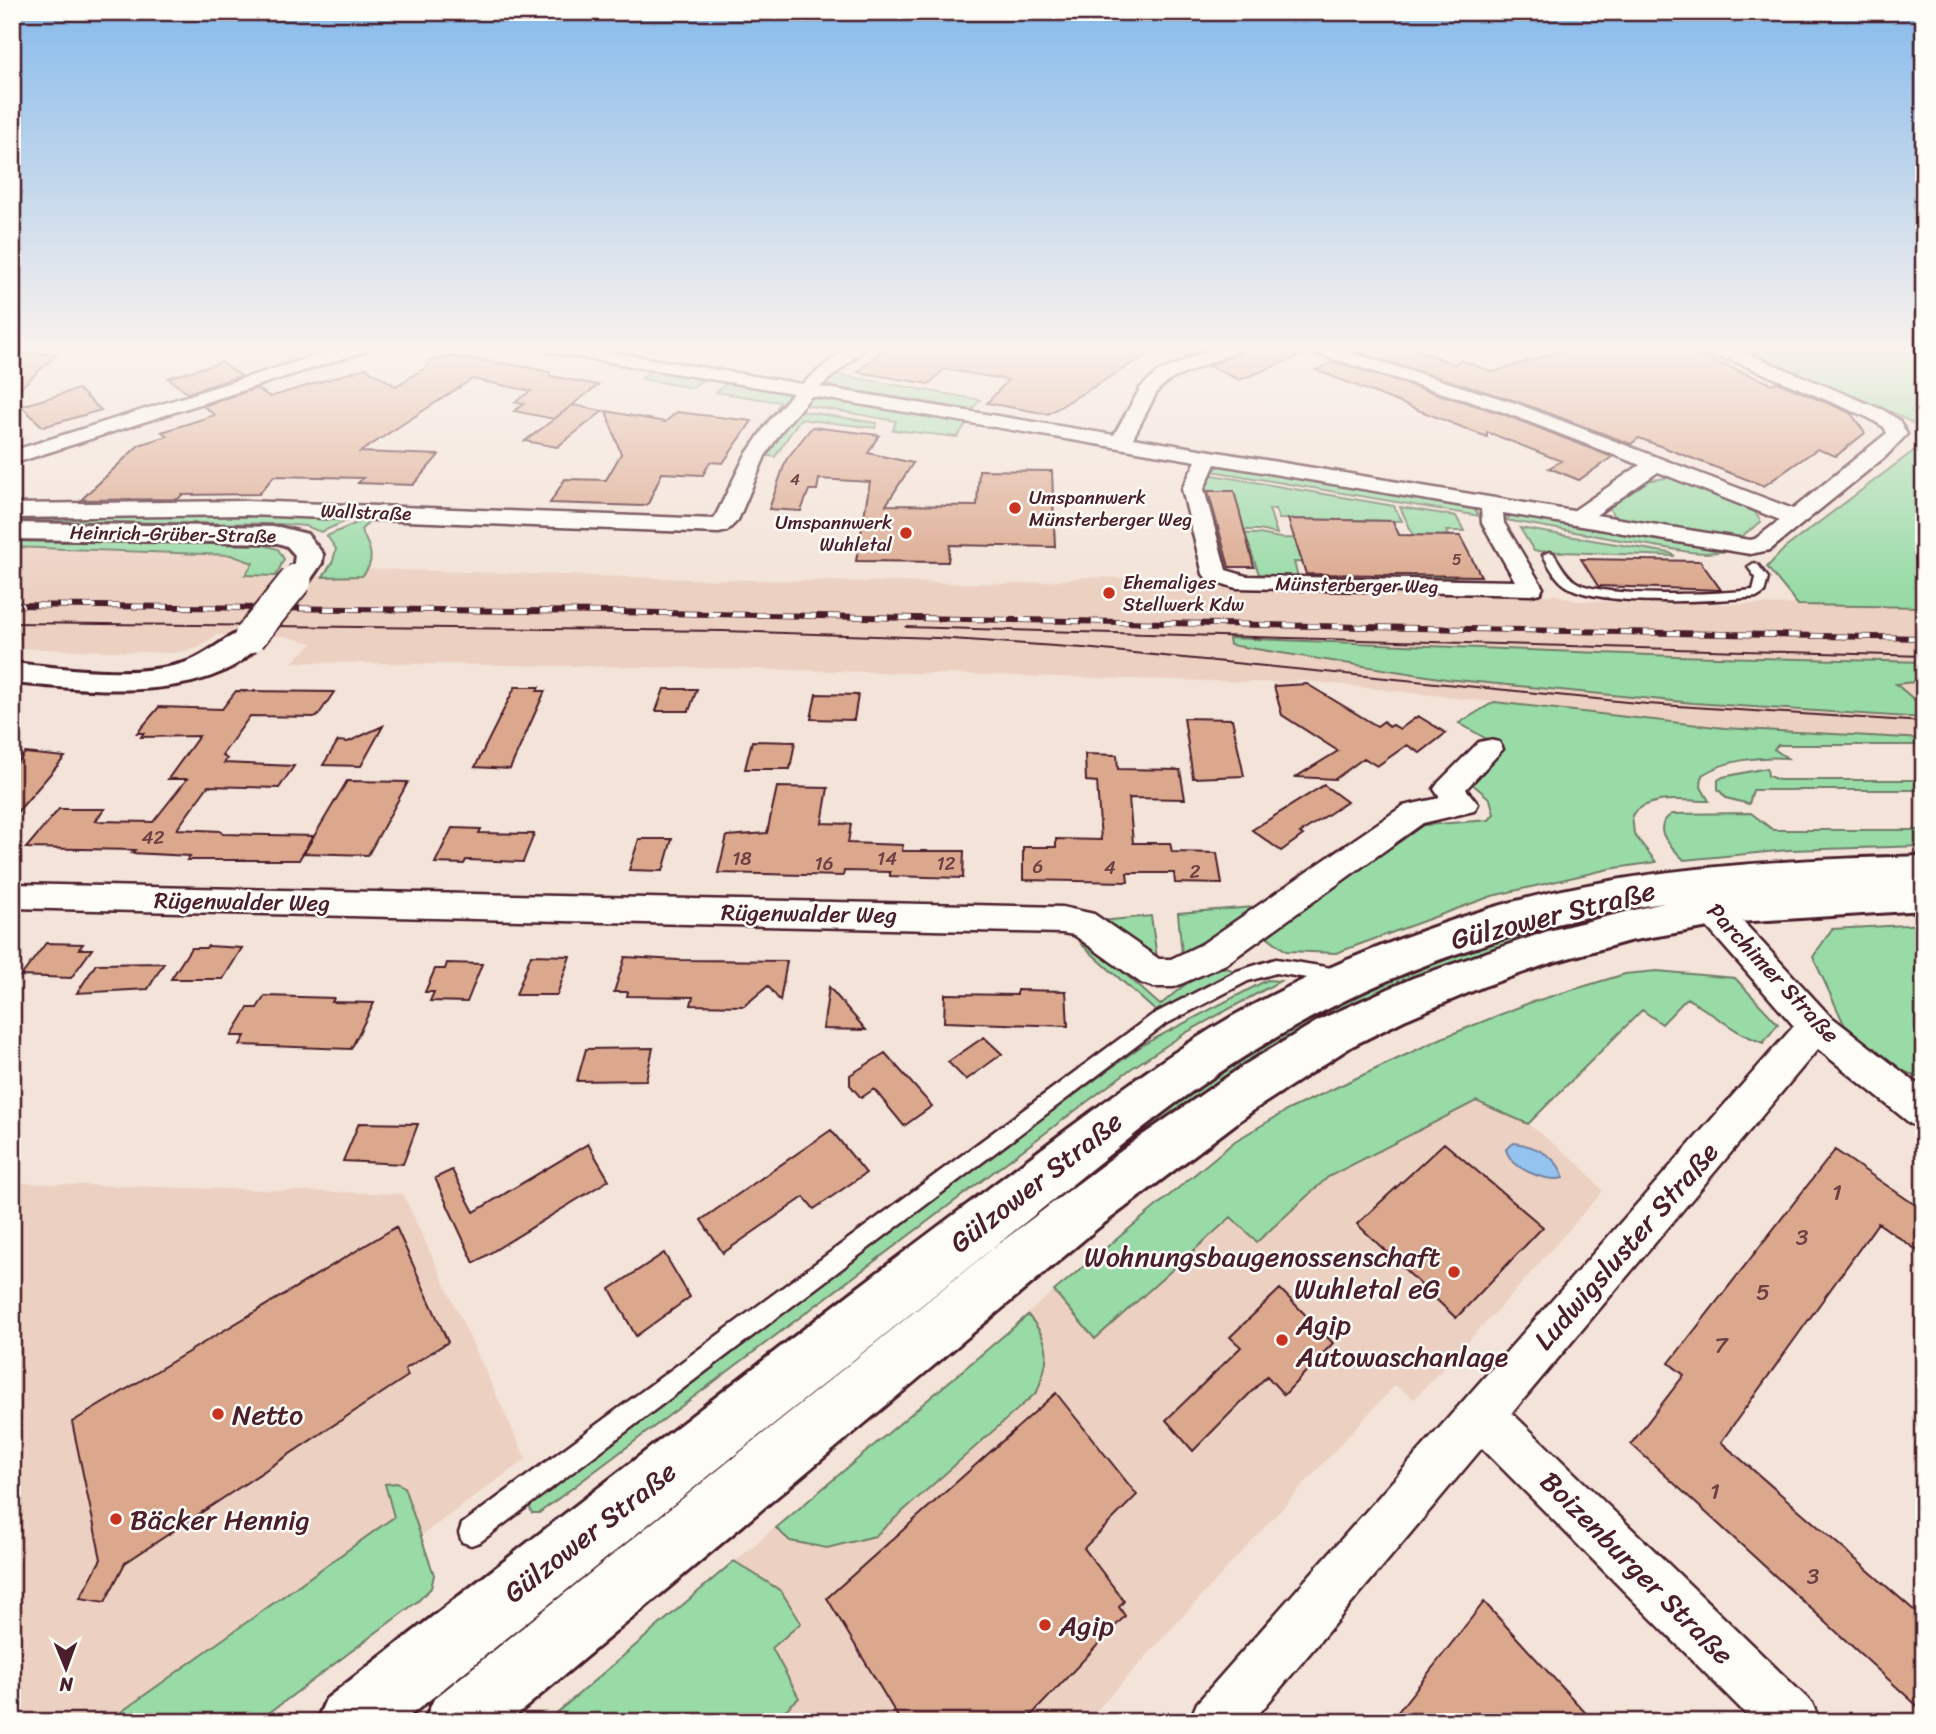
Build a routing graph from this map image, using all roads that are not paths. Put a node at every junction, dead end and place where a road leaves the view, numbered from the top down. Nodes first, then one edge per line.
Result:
1 (106, 428) edge
2 (776, 428) edge
3 (1040, 428) edge
4 (1128, 428) edge
5 (1562, 428) edge
6 (1895, 428) edge
7 (1121, 441) junction
8 (1209, 456) junction
9 (12, 458) edge
10 (1656, 464) junction
11 (1492, 503) junction
12 (12, 511) edge
13 (1577, 518) junction
14 (1796, 518) junction
15 (12, 531) edge
16 (1549, 555) dead end
17 (1752, 557) junction
18 (12, 673) edge
19 (1489, 749) dead end
20 (1924, 870) edge
21 (1924, 896) edge
22 (12, 897) edge
23 (1701, 897) junction
24 (1350, 979) junction
25 (1816, 1026) junction
26 (1924, 1112) edge
27 (996, 1244) junction
28 (1481, 1415) junction
29 (695, 1489) junction
30 (471, 1534) dead end
31 (349, 1722) edge
32 (457, 1722) edge
33 (1216, 1722) edge
34 (1793, 1722) edge

1 - 9 street
2 - 12 street, Wallstraße
3 - 7 street
4 - 7 street
5 - 10 street
6 - 14 street
7 - 8 street
8 - 11 street
8 - 11 street, Münsterberger Weg
10 - 13 street
10 - 14 street
11 - 13 street
13 - 17 street
14 - 17 street
15 - 18 main road, Heinrich-Grüber-Straße, bridge
16 - 17 lane
19 - 22 street, Rügenwalder Weg
20 - 23 main road, Gülzower Straße
21 - 23 main road, Gülzower Straße
23 - 24 main road, Gülzower Straße
23 - 25 street, Parchimer Straße
23 - 27 main road, Gülzower Straße
24 - 27 main road, Gülzower Straße
24 - 30 lane
25 - 26 street, Parchimer Straße
25 - 28 street, Ludwigsluster Straße
27 - 29 main road, Gülzower Straße
28 - 33 street, Ludwigsluster Straße
28 - 34 street, Boizenburger Straße
29 - 31 main road, Gülzower Straße
29 - 32 main road, Gülzower Straße

